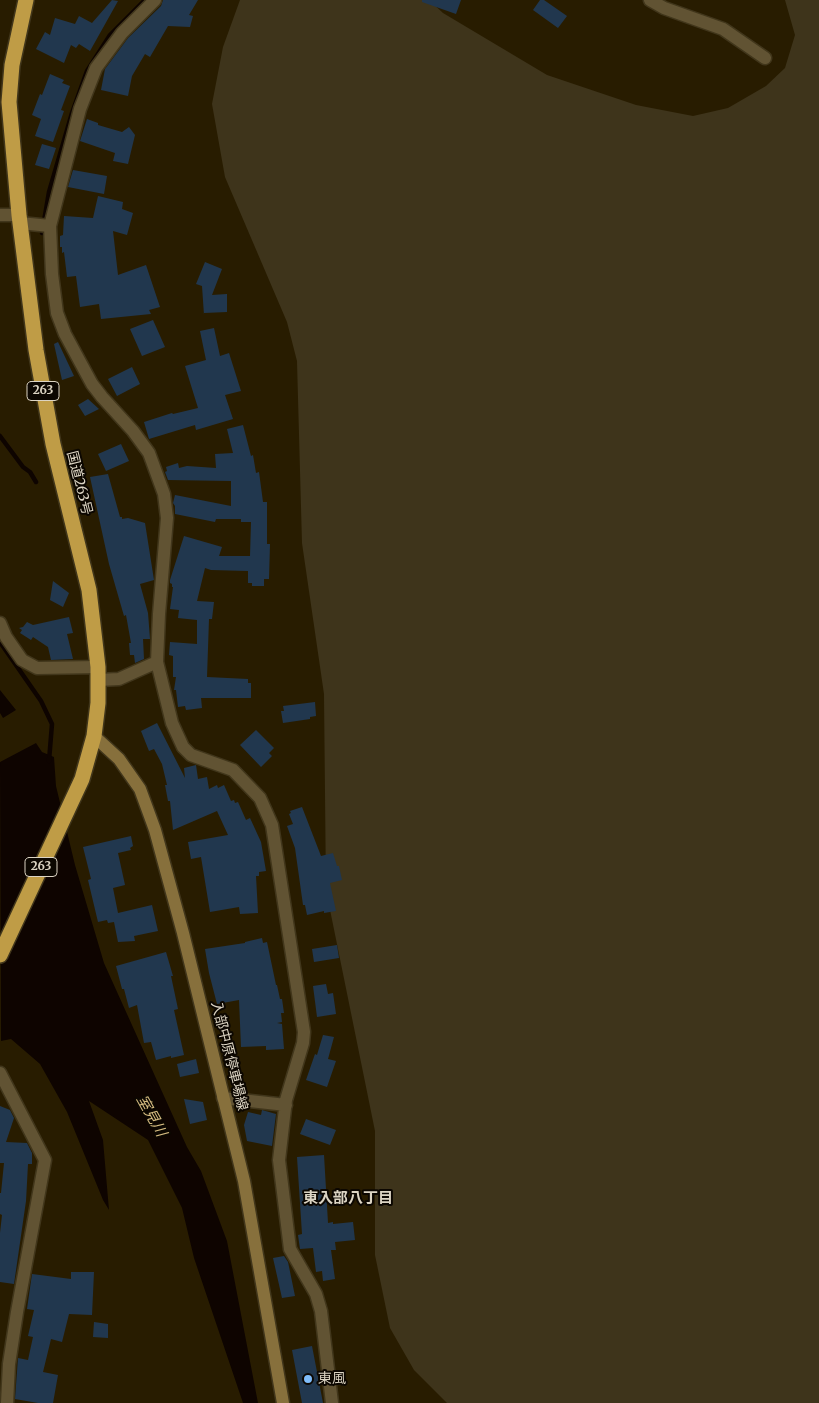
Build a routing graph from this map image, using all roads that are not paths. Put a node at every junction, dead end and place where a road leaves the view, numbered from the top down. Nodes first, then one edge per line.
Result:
1 (26, 0) edge
2 (155, 0) edge
3 (650, 0) edge
4 (765, 58) dead end
5 (0, 215) edge
6 (19, 219) junction
7 (50, 226) junction
8 (0, 622) edge
9 (158, 662) junction
10 (98, 673) junction
11 (94, 736) junction
12 (0, 955) edge
13 (0, 1073) edge
14 (223, 1098) junction
15 (286, 1105) junction
16 (6, 1403) edge
17 (283, 1403) edge
18 (332, 1403) edge

1 - 6 highway, 国道263号 / 263
2 - 7 street
3 - 4 street
5 - 6 street
6 - 7 street
6 - 10 highway, 国道263号 / 263
7 - 9 street
8 - 10 street
9 - 10 street
9 - 15 street
10 - 11 highway, 国道263号 / 263
11 - 12 highway, 国道263号 / 263
11 - 14 main road, 入部中原停車場線
13 - 16 street
14 - 15 street
14 - 17 main road, 入部中原停車場線
15 - 18 street

